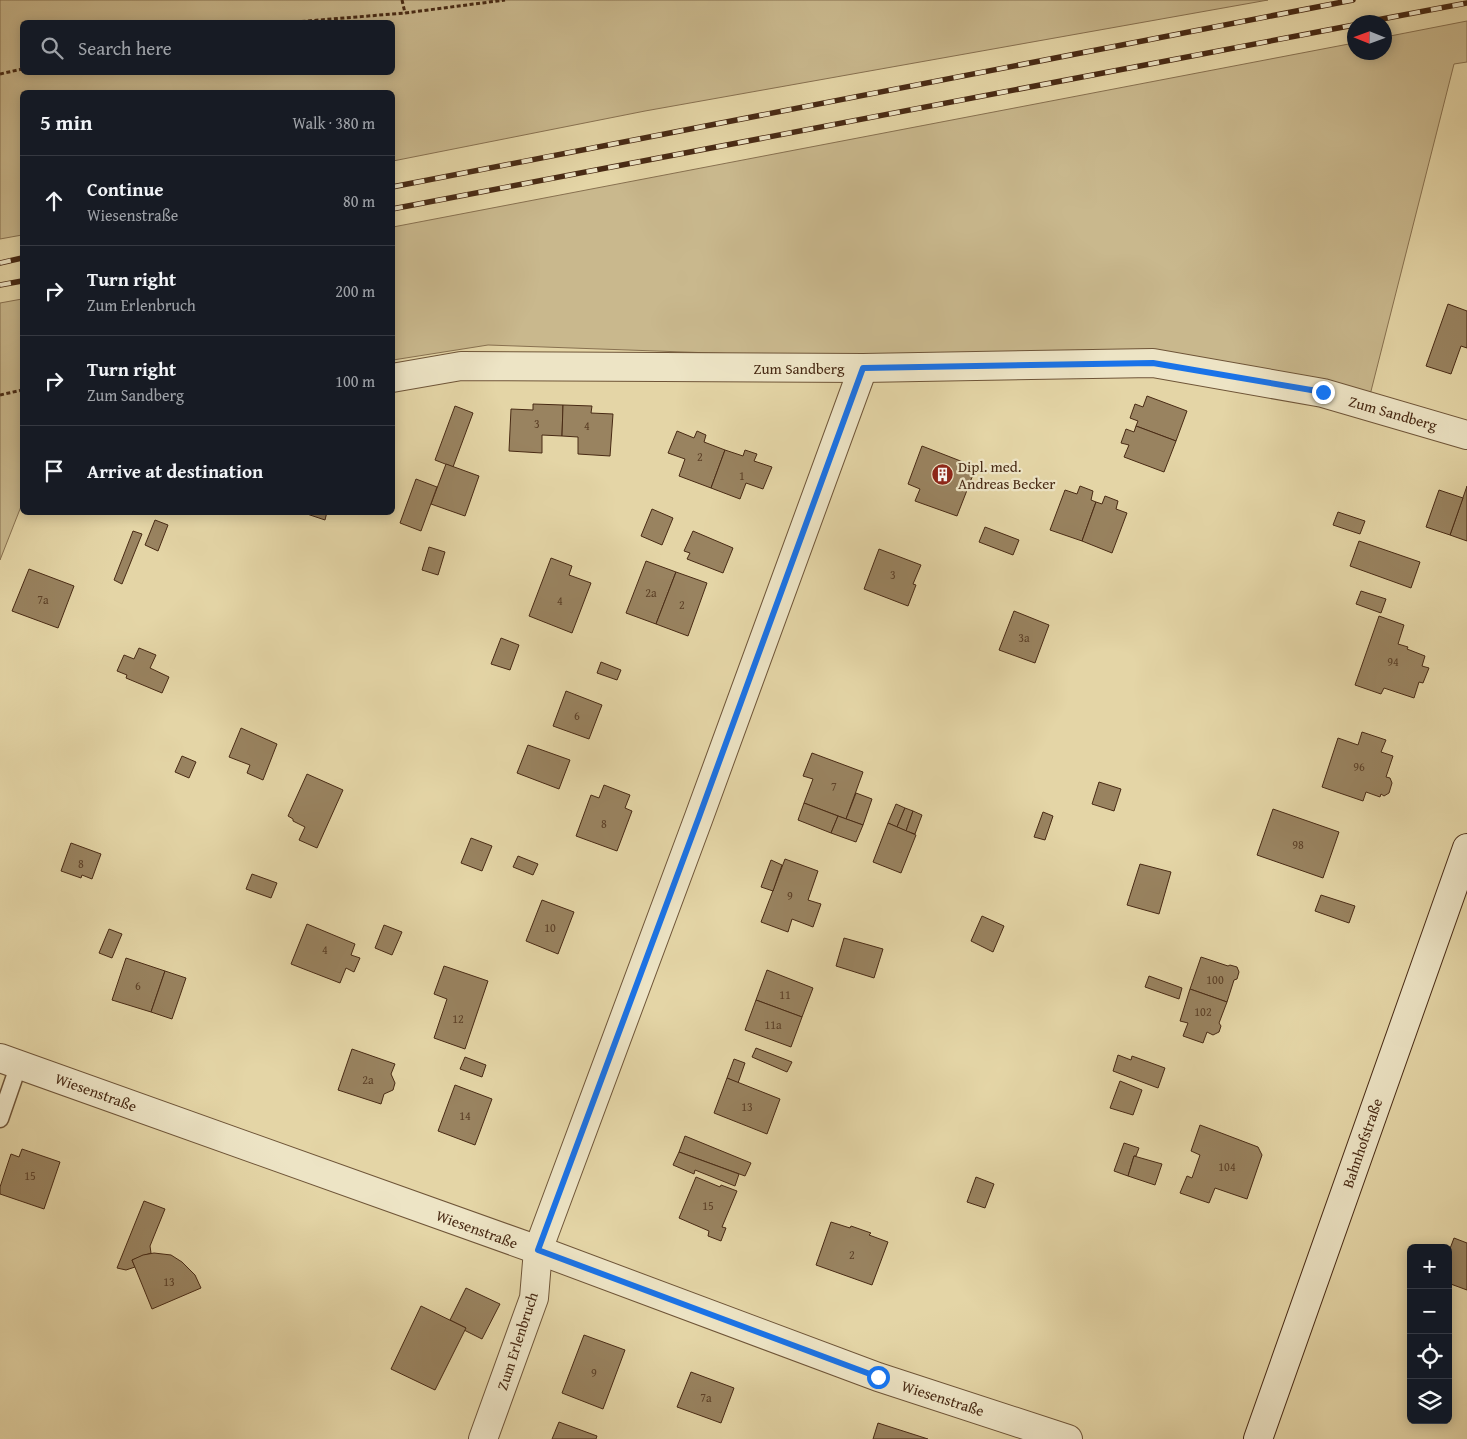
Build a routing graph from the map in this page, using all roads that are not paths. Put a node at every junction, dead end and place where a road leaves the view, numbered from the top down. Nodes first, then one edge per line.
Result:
1 (863, 368) junction
2 (395, 377) edge
3 (1467, 435) edge
4 (1467, 848) edge
5 (10, 1061) edge
6 (0, 1119) edge
7 (538, 1250) junction
8 (483, 1439) edge
9 (1068, 1439) edge
10 (1258, 1439) edge

1 - 2 street, Zum Sandberg
1 - 3 street, Zum Sandberg
1 - 7 street, Zum Erlenbruch
4 - 10 street, Bahnhofstraße
5 - 6 lane
5 - 7 street, Wiesenstraße
7 - 8 street, Zum Erlenbruch
7 - 9 street, Wiesenstraße

